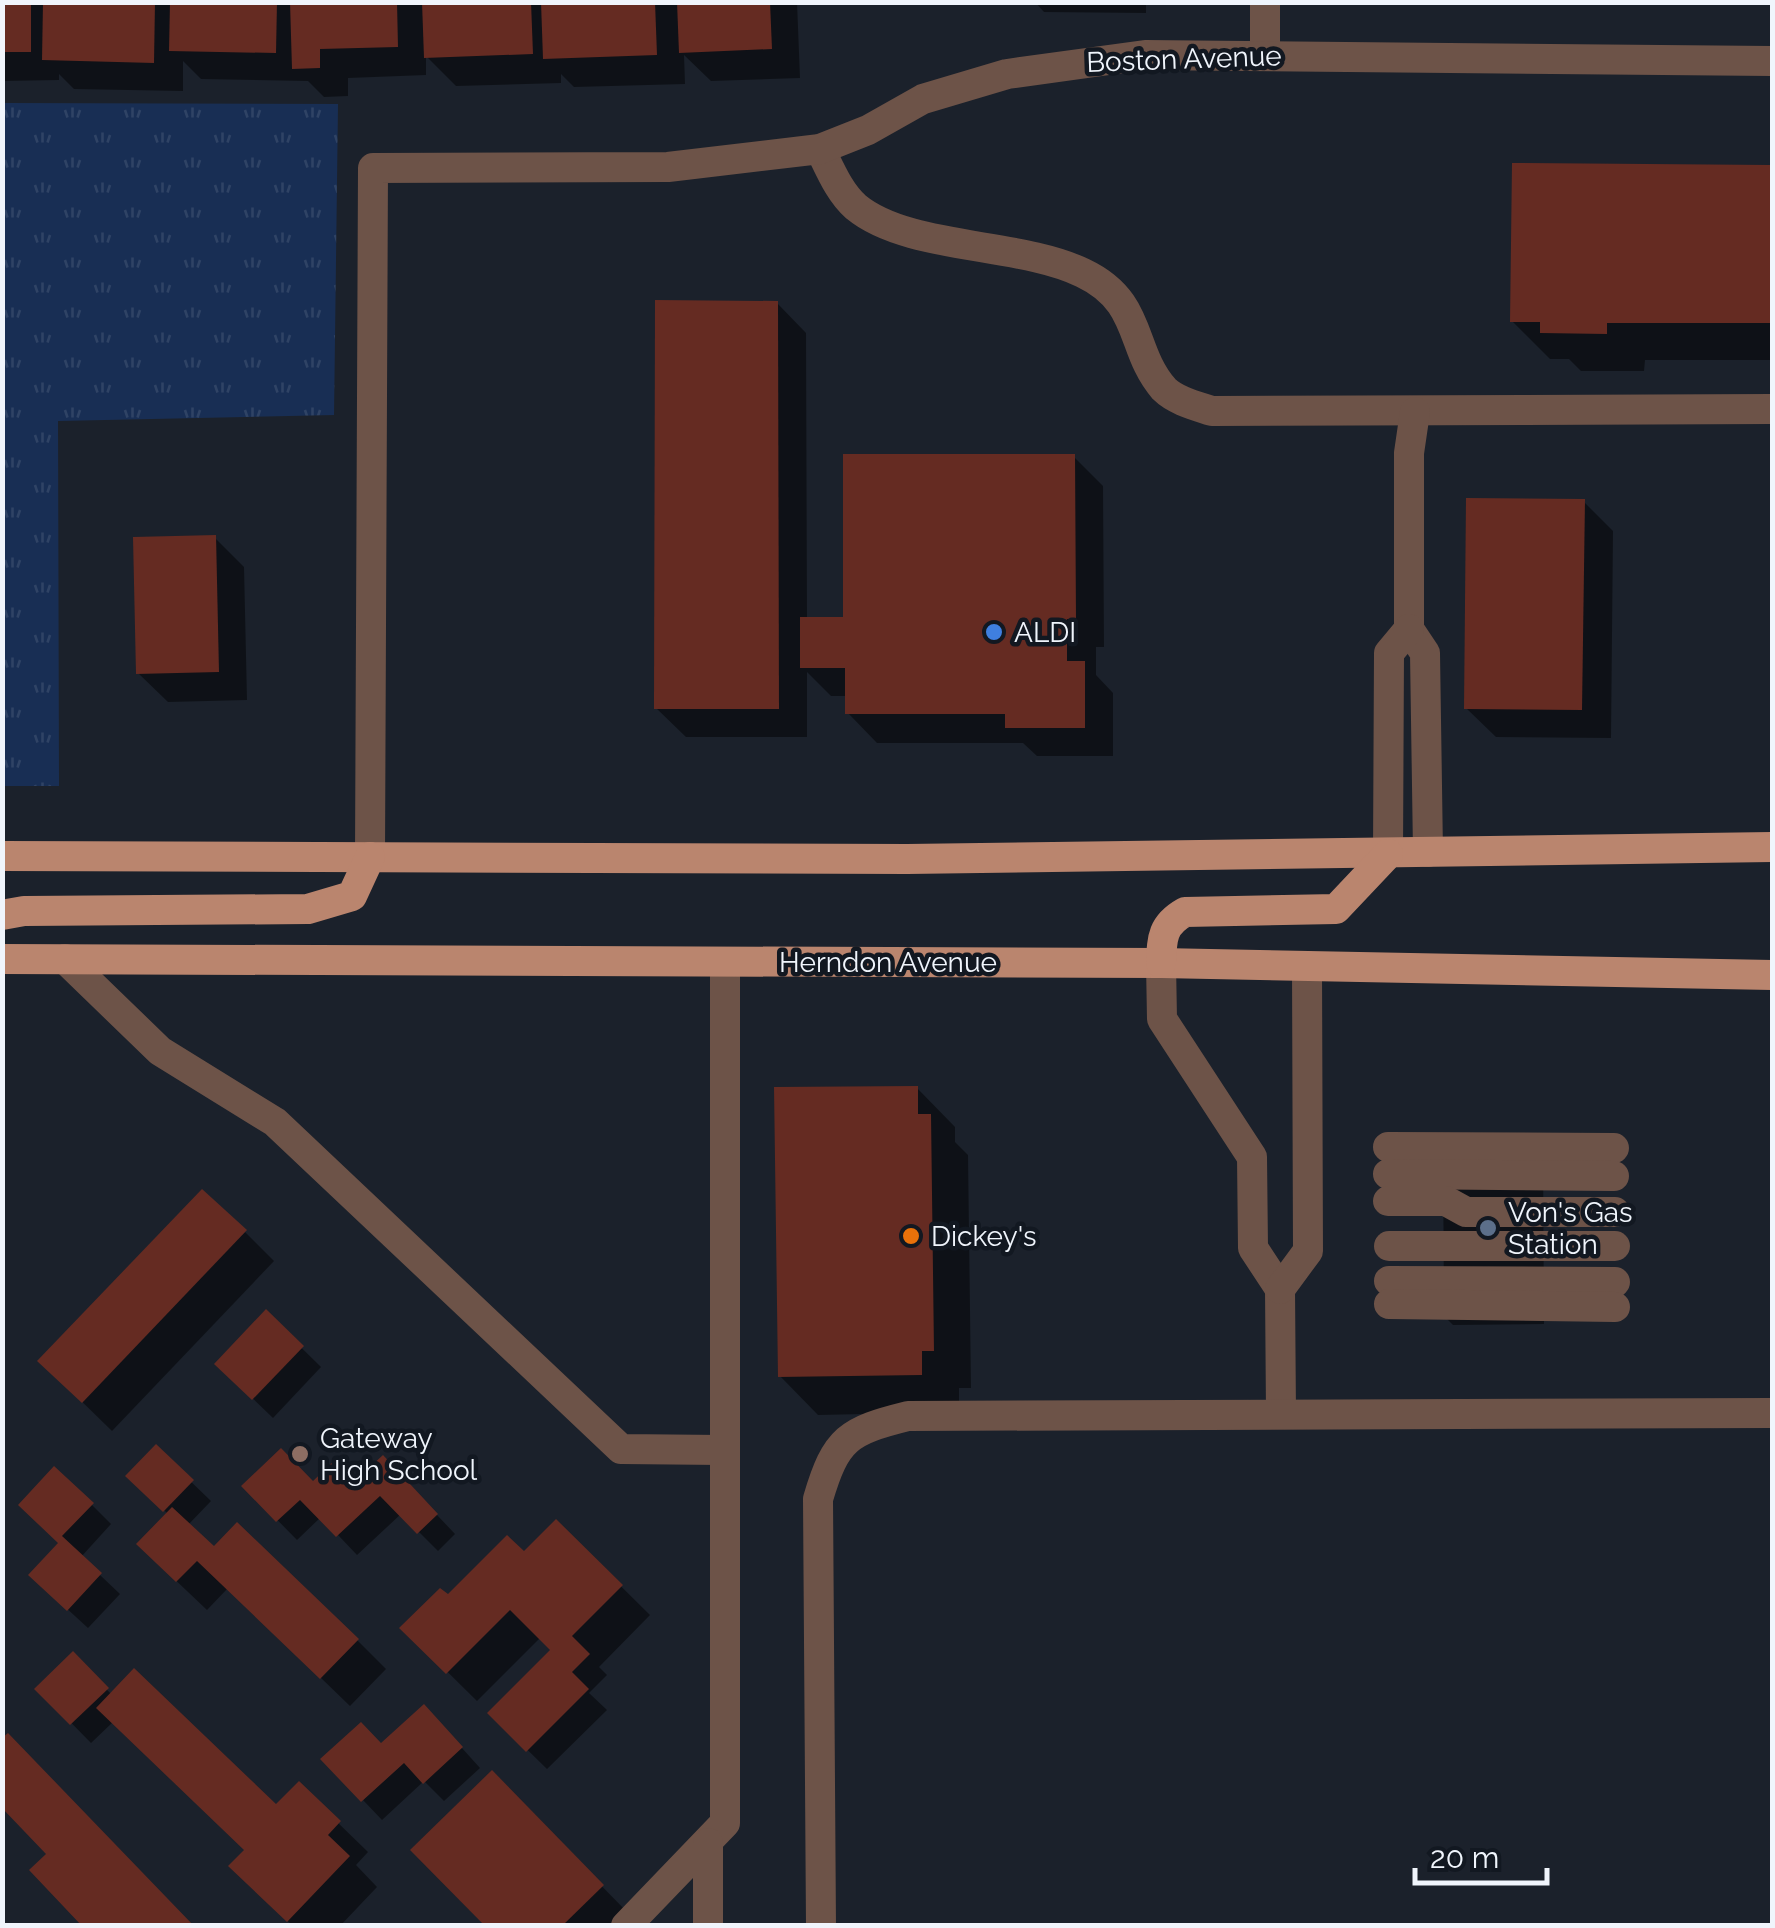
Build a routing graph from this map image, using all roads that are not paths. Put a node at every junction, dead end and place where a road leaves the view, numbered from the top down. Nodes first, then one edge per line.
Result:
1 (1265, 2) edge
2 (1265, 55) junction
3 (1772, 61) edge
4 (820, 149) junction
5 (1772, 409) edge
6 (1415, 412) junction
7 (1409, 629) junction
8 (1772, 848) edge
9 (1428, 852) junction
10 (1388, 854) junction
11 (2, 856) edge
12 (370, 857) junction
13 (2, 915) edge
14 (2, 959) edge
15 (64, 960) junction
16 (725, 962) junction
17 (1161, 963) junction
18 (1307, 966) junction
19 (1772, 976) edge
20 (1614, 1162) dead end
21 (1615, 1212) dead end
22 (1389, 1246) dead end
23 (1615, 1246) dead end
24 (1280, 1290) junction
25 (1389, 1293) dead end
26 (1615, 1295) dead end
27 (1772, 1413) edge
28 (1281, 1414) junction
29 (722, 1450) junction
30 (708, 1843) junction
31 (626, 1926) edge
32 (708, 1926) edge
33 (821, 1926) edge

1 - 2 street
2 - 3 street, Boston Avenue
2 - 4 street, Boston Avenue
4 - 6 street
4 - 12 street, Boston Avenue
5 - 6 street
6 - 7 street
7 - 9 street
7 - 10 street
8 - 9 main road
9 - 10 main road
10 - 12 main road
10 - 17 main road
11 - 12 main road
12 - 13 main road
14 - 15 main road, Herndon Avenue
15 - 16 main road, Herndon Avenue
15 - 29 street
16 - 17 main road, Herndon Avenue
16 - 29 street
17 - 18 main road, Herndon Avenue
17 - 24 street
18 - 19 main road, Herndon Avenue
18 - 24 street
20 - 21 street
22 - 23 street
24 - 28 street
25 - 26 street
27 - 28 street
28 - 33 street
29 - 30 street
30 - 31 street
30 - 32 street

